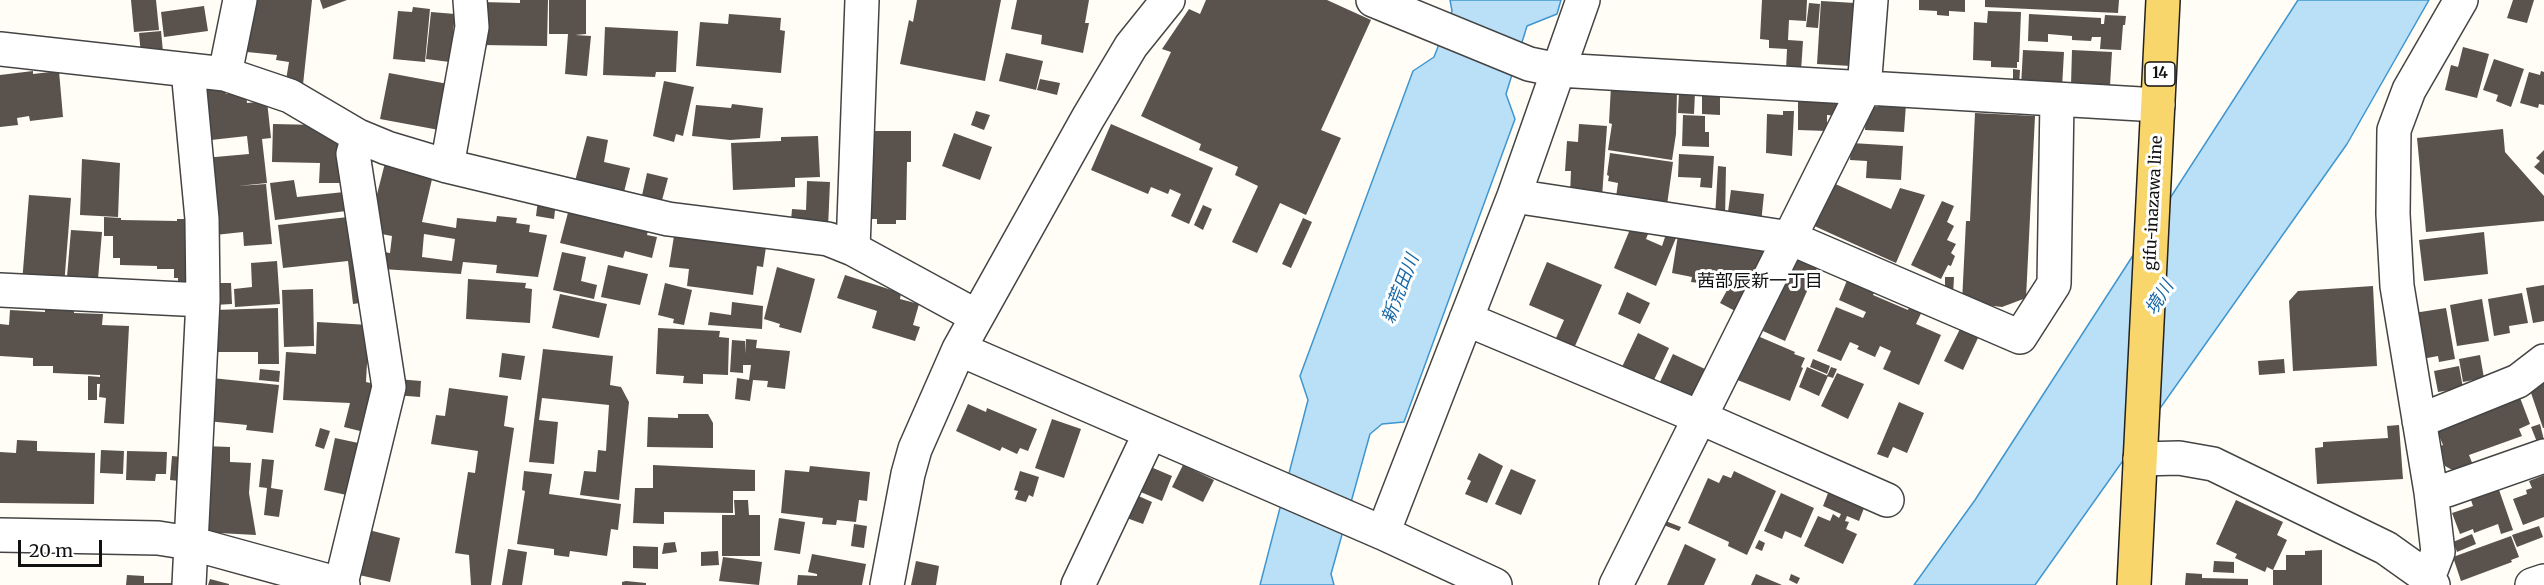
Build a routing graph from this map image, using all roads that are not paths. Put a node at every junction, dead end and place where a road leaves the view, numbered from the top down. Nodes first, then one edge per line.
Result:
1 (240, 0) edge
2 (470, 0) edge
3 (862, 0) edge
4 (1168, 0) edge
5 (1372, 0) edge
6 (1583, 0) edge
7 (1871, 0) edge
8 (2163, 0) edge
9 (2461, 0) edge
10 (0, 49) edge
11 (1543, 67) junction
12 (188, 70) junction
13 (225, 74) junction
14 (1864, 89) junction
15 (2057, 100) junction
16 (2158, 105) junction
17 (358, 136) junction
18 (447, 166) junction
19 (1514, 196) junction
20 (1790, 238) junction
21 (853, 249) junction
22 (0, 290) edge
23 (203, 300) junction
24 (976, 316) junction
25 (1466, 319) junction
26 (959, 349) junction
27 (2544, 361) edge
28 (1699, 417) junction
29 (2419, 421) junction
30 (1150, 433) junction
31 (2140, 456) junction
32 (2544, 456) edge
33 (2431, 492) junction
34 (1887, 500) dead end
35 (1375, 530) junction
36 (0, 535) edge
37 (190, 543) junction
38 (2431, 581) edge
39 (2544, 581) edge
40 (342, 584) edge
41 (189, 585) edge
42 (887, 585) edge
43 (1078, 585) edge
44 (1496, 585) edge
45 (1616, 585) edge
46 (2134, 585) edge
47 (2532, 585) edge

1 - 13 street
2 - 18 street
3 - 21 street
4 - 24 street
5 - 11 street
6 - 11 street
7 - 14 street
8 - 16 main road, gifu-inazawa line / 14
9 - 29 street
10 - 12 street
11 - 14 street
11 - 19 street
12 - 13 street
12 - 23 street
13 - 17 street
14 - 15 street
14 - 20 street
15 - 16 street
15 - 20 street
16 - 31 main road, gifu-inazawa line / 14
17 - 18 street
17 - 40 street
18 - 21 street
19 - 20 street
19 - 25 street
20 - 28 street
21 - 24 street
22 - 23 street
23 - 37 street
24 - 26 street
25 - 28 street
25 - 35 street
26 - 30 street
26 - 42 street
27 - 29 street
28 - 34 street
28 - 45 street
29 - 33 street
30 - 35 street
30 - 43 street
31 - 38 street
31 - 46 main road, gifu-inazawa line / 14
32 - 33 street
33 - 38 street
35 - 44 street
36 - 37 street
37 - 40 street
37 - 41 street
39 - 47 street

